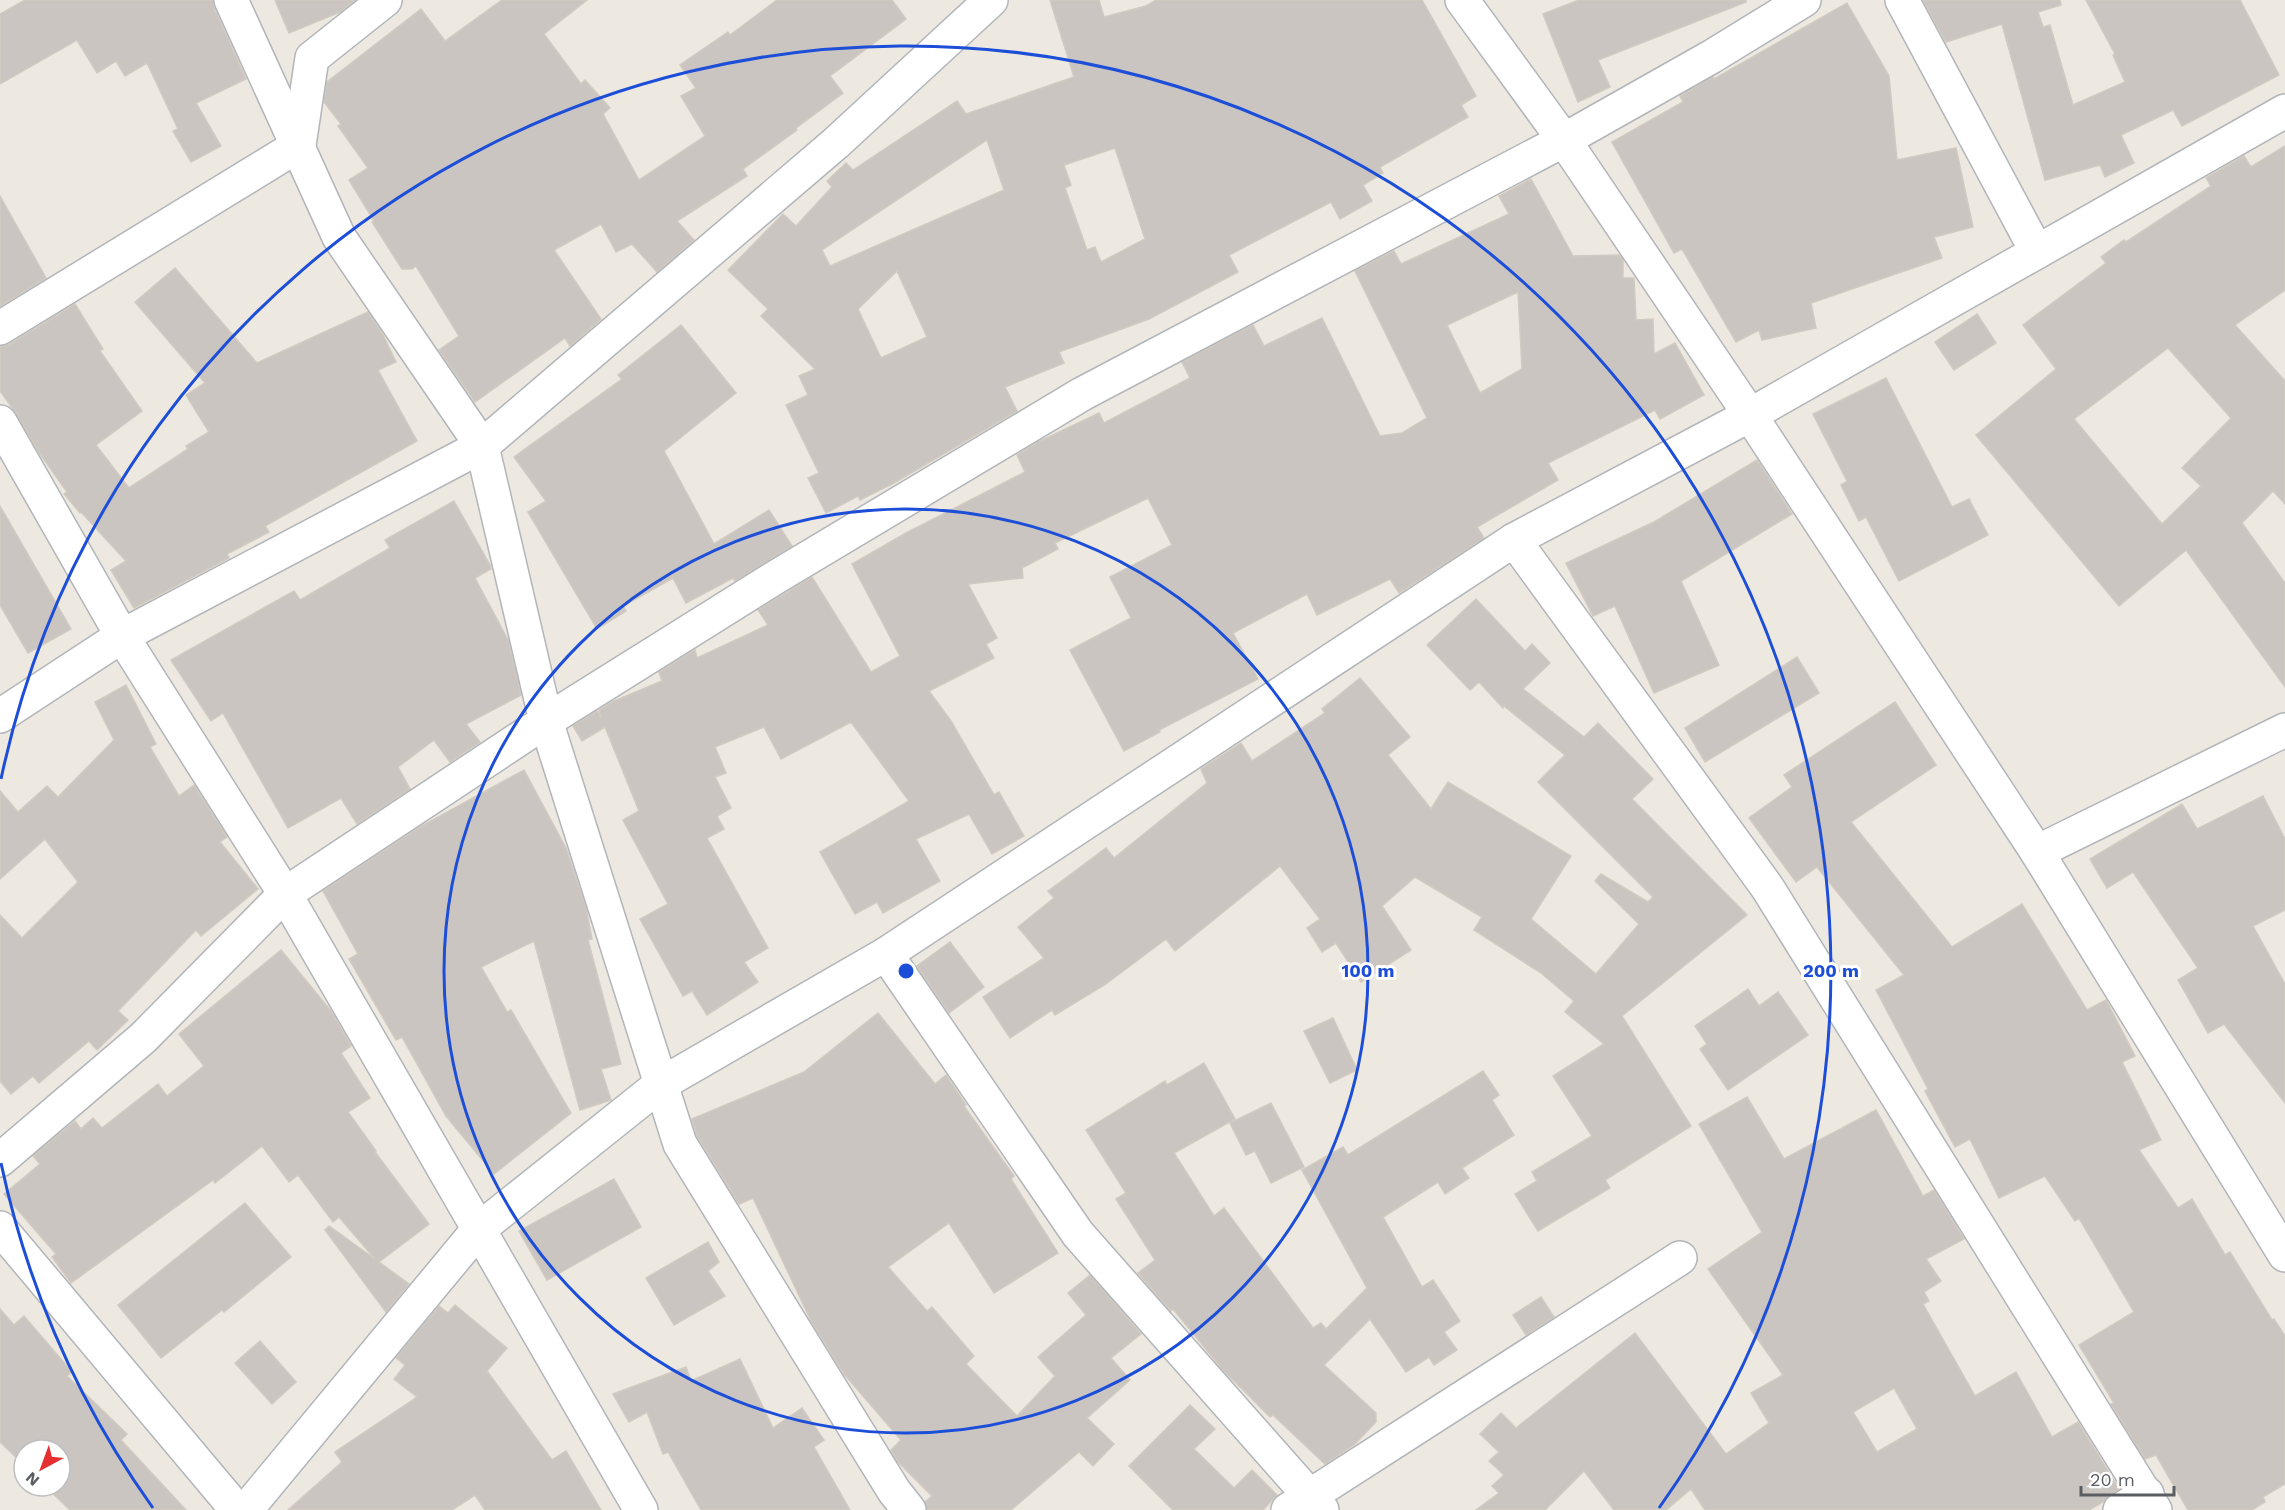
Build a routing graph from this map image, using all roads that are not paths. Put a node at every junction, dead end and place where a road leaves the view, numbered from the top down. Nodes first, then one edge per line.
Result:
1 (231, 0) edge
2 (385, 0) edge
3 (991, 0) edge
4 (1462, 0) edge
5 (1804, 0) edge
6 (1902, 0) edge
7 (2285, 111) edge
8 (1564, 140) junction
9 (299, 145) junction
10 (2037, 252) junction
11 (0, 328) edge
12 (1750, 415) junction
13 (0, 422) edge
14 (482, 446) junction
15 (1514, 540) junction
16 (122, 636) junction
17 (0, 716) edge
18 (546, 721) junction
19 (2285, 730) edge
20 (2037, 852) junction
21 (285, 894) junction
22 (886, 954) junction
23 (661, 1084) junction
24 (0, 1160) edge
25 (0, 1228) edge
26 (478, 1230) junction
27 (2282, 1242) edge
28 (1680, 1258) dead end
29 (1306, 1505) edge
30 (2141, 1505) edge
31 (237, 1510) edge
32 (246, 1510) edge
33 (641, 1510) edge
34 (909, 1510) edge

1 - 9 street
2 - 9 street
3 - 14 street
4 - 8 street
5 - 8 street
6 - 10 street
7 - 10 street
8 - 12 street
8 - 18 street
9 - 11 street
9 - 14 street
10 - 12 street
12 - 15 street
12 - 20 street
13 - 16 street
14 - 16 street
14 - 18 street
15 - 22 street
15 - 30 street
16 - 17 street
16 - 21 street
18 - 21 street
18 - 23 street
19 - 20 street
20 - 27 street
21 - 24 street
21 - 26 street
22 - 23 street
22 - 29 street
23 - 26 street
23 - 34 street
25 - 31 street
26 - 32 street
26 - 33 street
28 - 29 street

